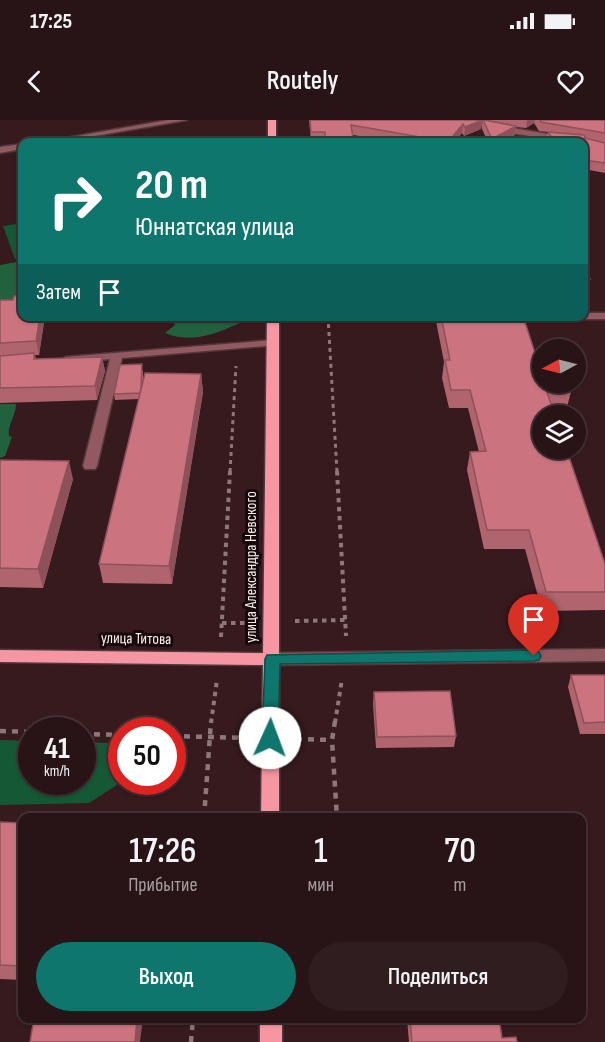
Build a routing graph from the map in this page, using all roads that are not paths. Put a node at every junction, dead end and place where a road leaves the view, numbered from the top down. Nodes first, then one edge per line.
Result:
1 (183, 120) edge
2 (272, 120) edge
3 (480, 126) edge
4 (72, 138) edge
5 (272, 138) edge
6 (554, 138) edge
7 (18, 148) edge
8 (0, 150) edge
9 (588, 316) edge
10 (605, 316) edge
11 (273, 321) edge
12 (273, 343) junction
13 (117, 355) junction
14 (58, 359) edge
15 (90, 466) dead end
16 (605, 655) edge
17 (0, 656) edge
18 (272, 659) junction
19 (270, 813) edge
20 (271, 1023) edge
21 (271, 1042) edge

1 - 4 street
2 - 5 main road
3 - 6 street
7 - 8 street
9 - 10 street
11 - 12 main road, улица Александра Невского
12 - 13 street
12 - 18 main road, улица Александра Невского
13 - 14 street
13 - 15 street
16 - 18 street
17 - 18 main road, улица Титова
18 - 19 main road, улица Александра Невского
20 - 21 main road

